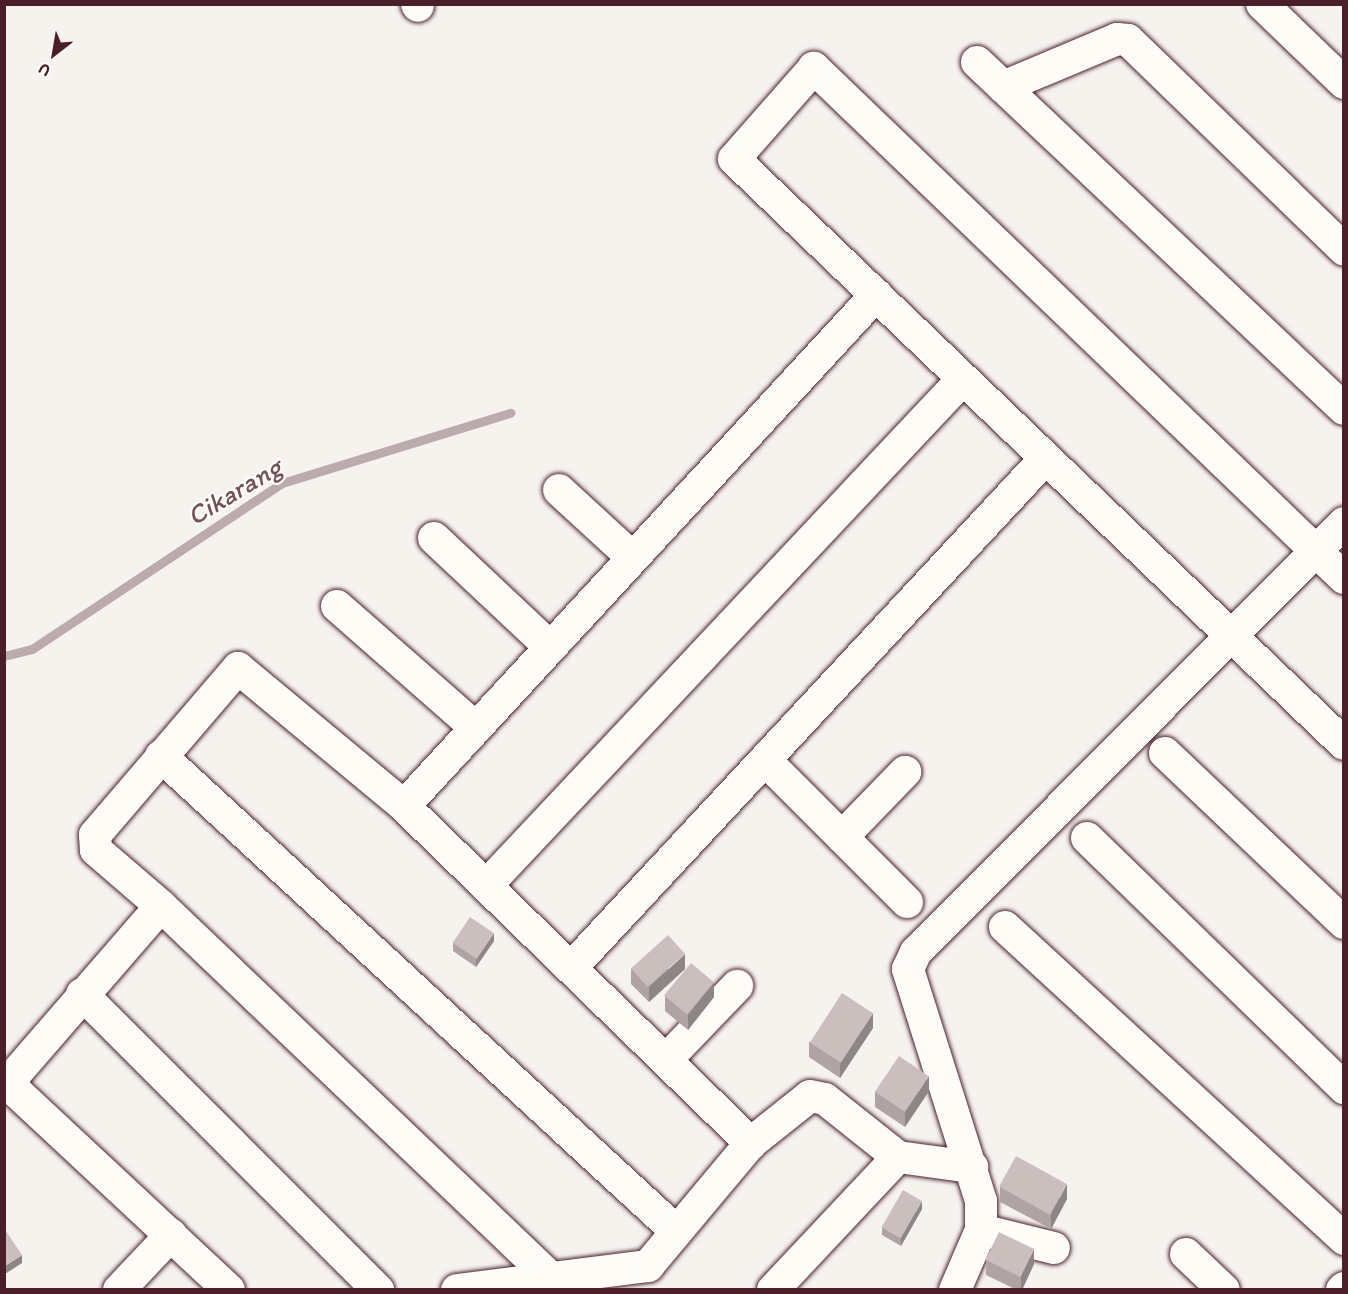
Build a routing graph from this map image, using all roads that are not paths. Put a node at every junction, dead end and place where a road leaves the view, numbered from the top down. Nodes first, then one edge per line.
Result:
1 (1262, 4) edge
2 (977, 62) dead end
3 (1344, 83) edge
4 (1004, 87) junction
5 (1344, 249) edge
6 (876, 296) junction
7 (963, 379) junction
8 (1344, 409) edge
9 (1045, 459) junction
10 (559, 490) dead end
11 (1344, 523) edge
12 (434, 538) dead end
13 (1317, 550) junction
14 (633, 558) junction
15 (1344, 578) edge
16 (336, 606) dead end
17 (1233, 639) junction
18 (550, 647) junction
19 (476, 728) junction
20 (1344, 744) edge
21 (1165, 753) dead end
22 (161, 756) junction
23 (765, 760) junction
24 (905, 772) dead end
25 (404, 806) junction
26 (842, 837) junction
27 (1087, 838) dead end
28 (486, 886) junction
29 (907, 902) dead end
30 (161, 906) junction
31 (1344, 922) edge
32 (1005, 927) dead end
33 (571, 968) junction
34 (737, 986) dead end
35 (82, 994) junction
36 (666, 1060) junction
37 (1344, 1088) edge
38 (751, 1143) junction
39 (897, 1157) junction
40 (972, 1167) junction
41 (981, 1230) junction
42 (676, 1231) junction
43 (171, 1235) junction
44 (1344, 1239) edge
45 (1054, 1248) dead end
46 (1186, 1254) dead end
47 (552, 1279) junction
48 (613, 1280) edge
49 (507, 1287) edge
50 (119, 1290) edge
51 (229, 1290) edge
52 (378, 1290) edge
53 (457, 1290) edge
54 (773, 1290) edge
55 (955, 1290) edge
56 (1224, 1290) edge

1 - 3 street
2 - 4 street
4 - 5 street
4 - 8 street
6 - 7 street
6 - 13 street
6 - 14 street
7 - 9 street
7 - 28 street
9 - 17 street
9 - 23 street
10 - 14 street
11 - 13 street
12 - 18 street
13 - 15 street
13 - 17 street
14 - 18 street
16 - 19 street
17 - 20 street
17 - 40 street
18 - 19 street
19 - 25 street
21 - 31 street
22 - 25 street
22 - 30 street
22 - 42 street
23 - 26 street
23 - 33 street
24 - 26 street
25 - 28 street
26 - 29 street
27 - 37 street
28 - 33 street
30 - 35 street
30 - 47 street
32 - 44 street
33 - 36 street
34 - 36 street
35 - 43 street
35 - 52 street
36 - 38 street
38 - 39 street
38 - 42 street
39 - 40 street
39 - 54 street
40 - 41 street
41 - 45 street
41 - 55 street
42 - 48 street
43 - 50 street
43 - 51 street
46 - 56 street
47 - 48 street
47 - 49 street
49 - 53 street

